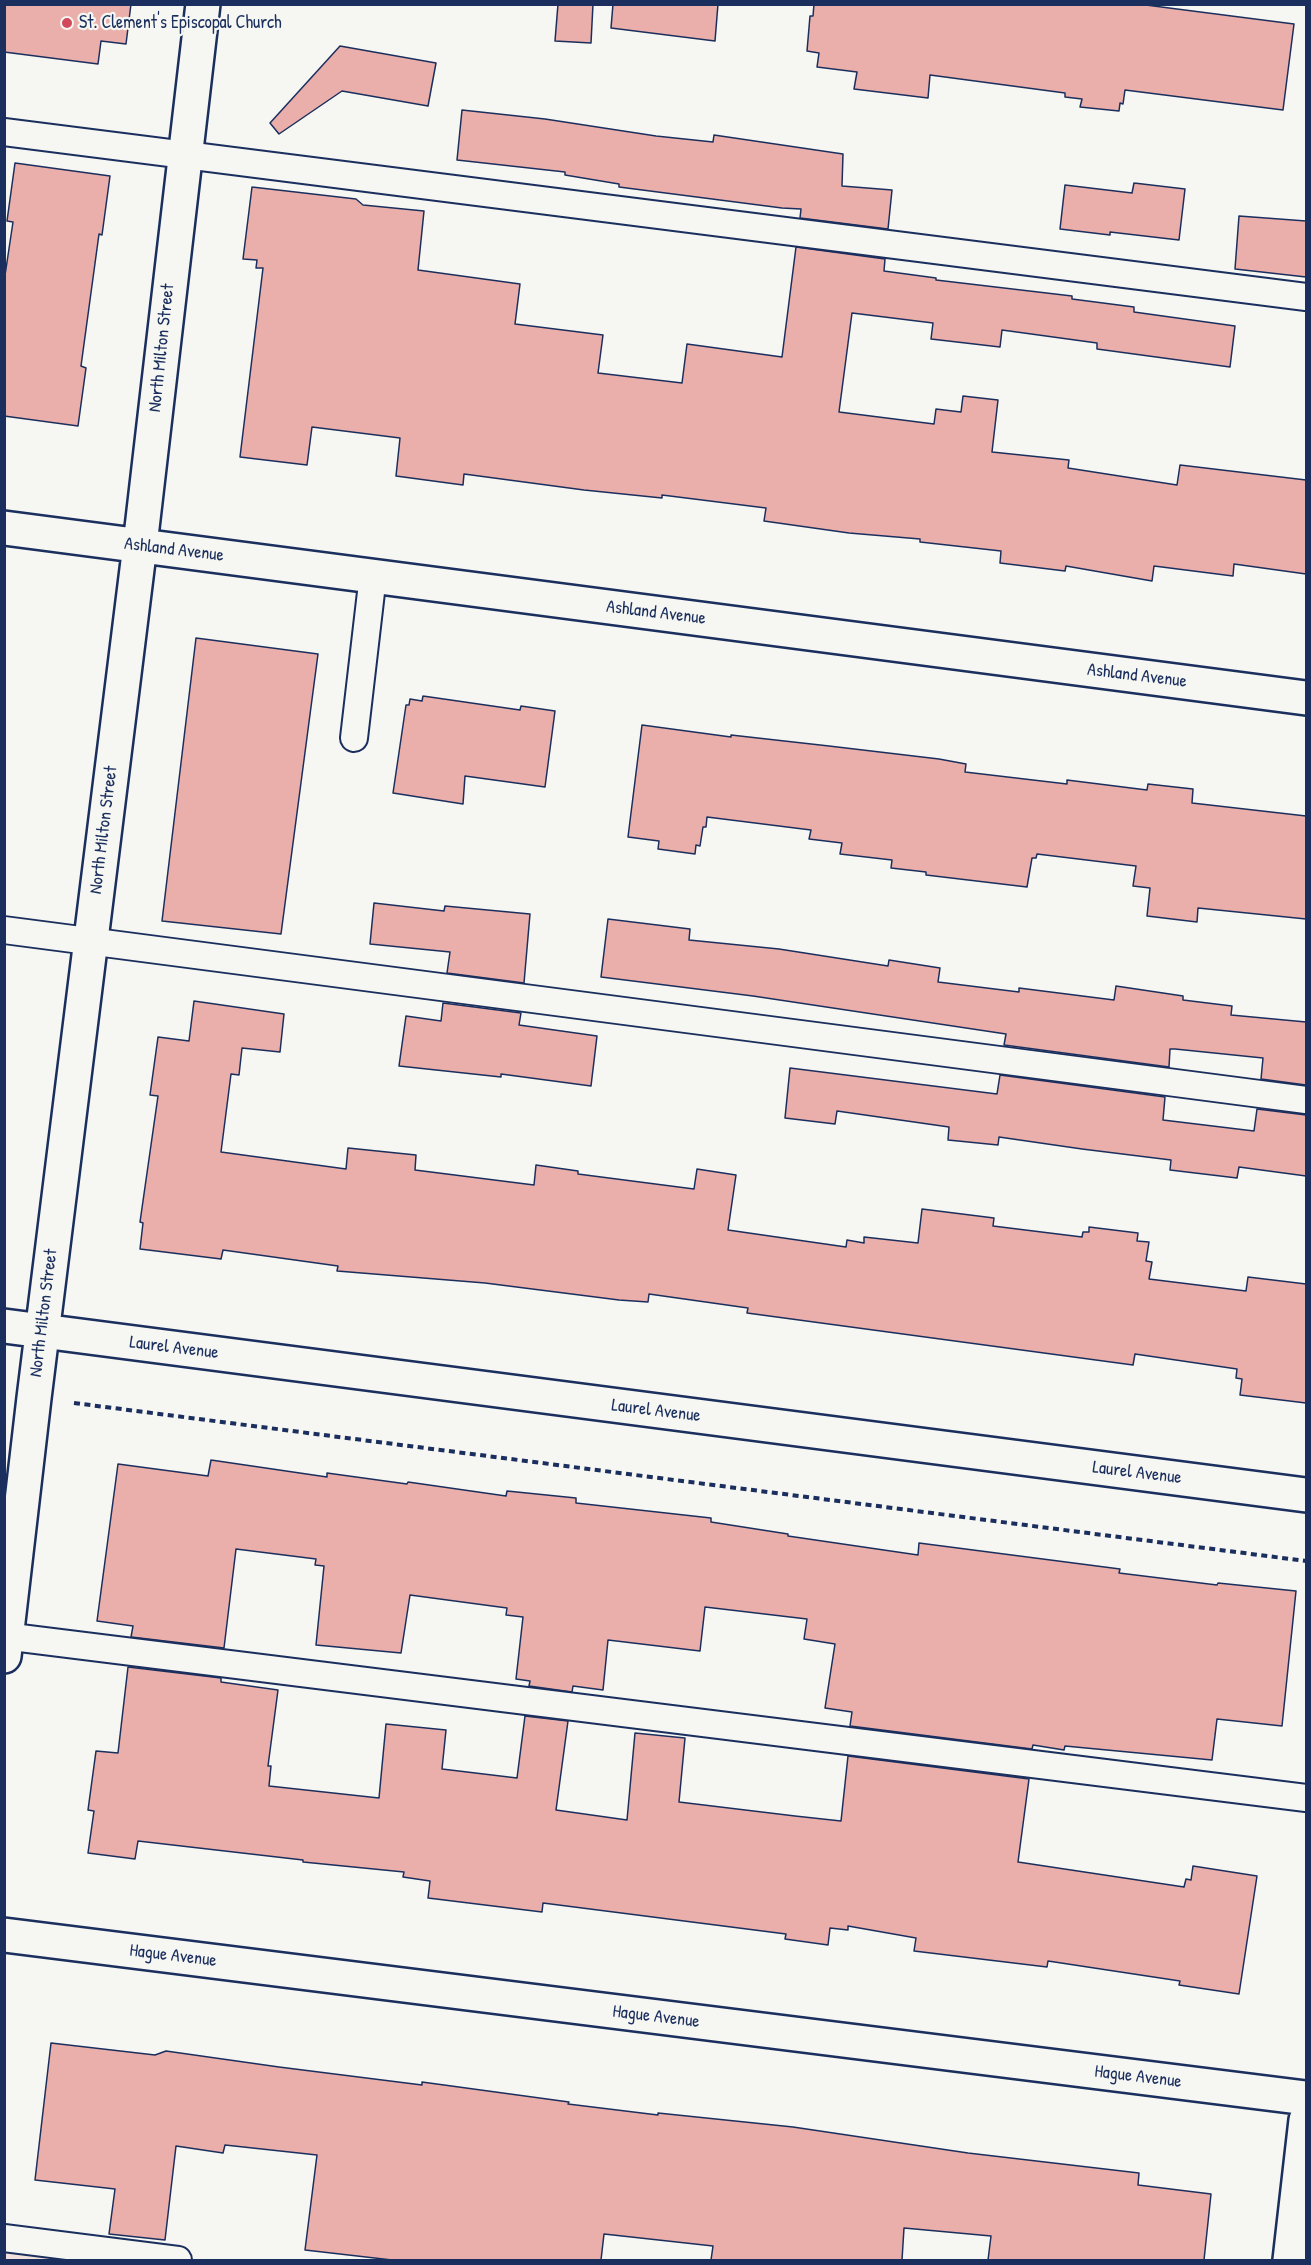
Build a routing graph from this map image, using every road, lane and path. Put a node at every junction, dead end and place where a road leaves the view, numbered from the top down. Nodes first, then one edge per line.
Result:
1 (203, 4) edge
2 (4, 132) edge
3 (184, 154) junction
4 (1306, 297) edge
5 (4, 528) edge
6 (140, 545) junction
7 (373, 575) junction
8 (1306, 698) edge
9 (354, 738) dead end
10 (4, 930) edge
11 (90, 941) junction
12 (1306, 1100) edge
13 (4, 1326) edge
14 (42, 1332) junction
15 (34, 1398) junction
16 (1306, 1495) edge
17 (1306, 1562) edge
18 (5, 1643) edge
19 (1306, 1798) edge
20 (4, 1935) edge
21 (1306, 2098) edge
22 (1306, 2120) edge
23 (4, 2238) edge
24 (178, 2260) edge
25 (1290, 2260) edge

1 - 3 street, North Milton Street
2 - 3 lane
3 - 4 lane
3 - 6 street, North Milton Street
5 - 6 street, Ashland Avenue
6 - 7 street, Ashland Avenue
6 - 11 street, North Milton Street
7 - 8 street, Ashland Avenue
7 - 9 lane
10 - 11 lane
11 - 12 lane
11 - 14 street, North Milton Street
13 - 14 street, Laurel Avenue
14 - 15 street, North Milton Street
14 - 16 street, Laurel Avenue
15 - 17 path
15 - 18 street, North Milton Street
18 - 19 lane
20 - 21 street, Hague Avenue
22 - 25 street
23 - 24 lane

